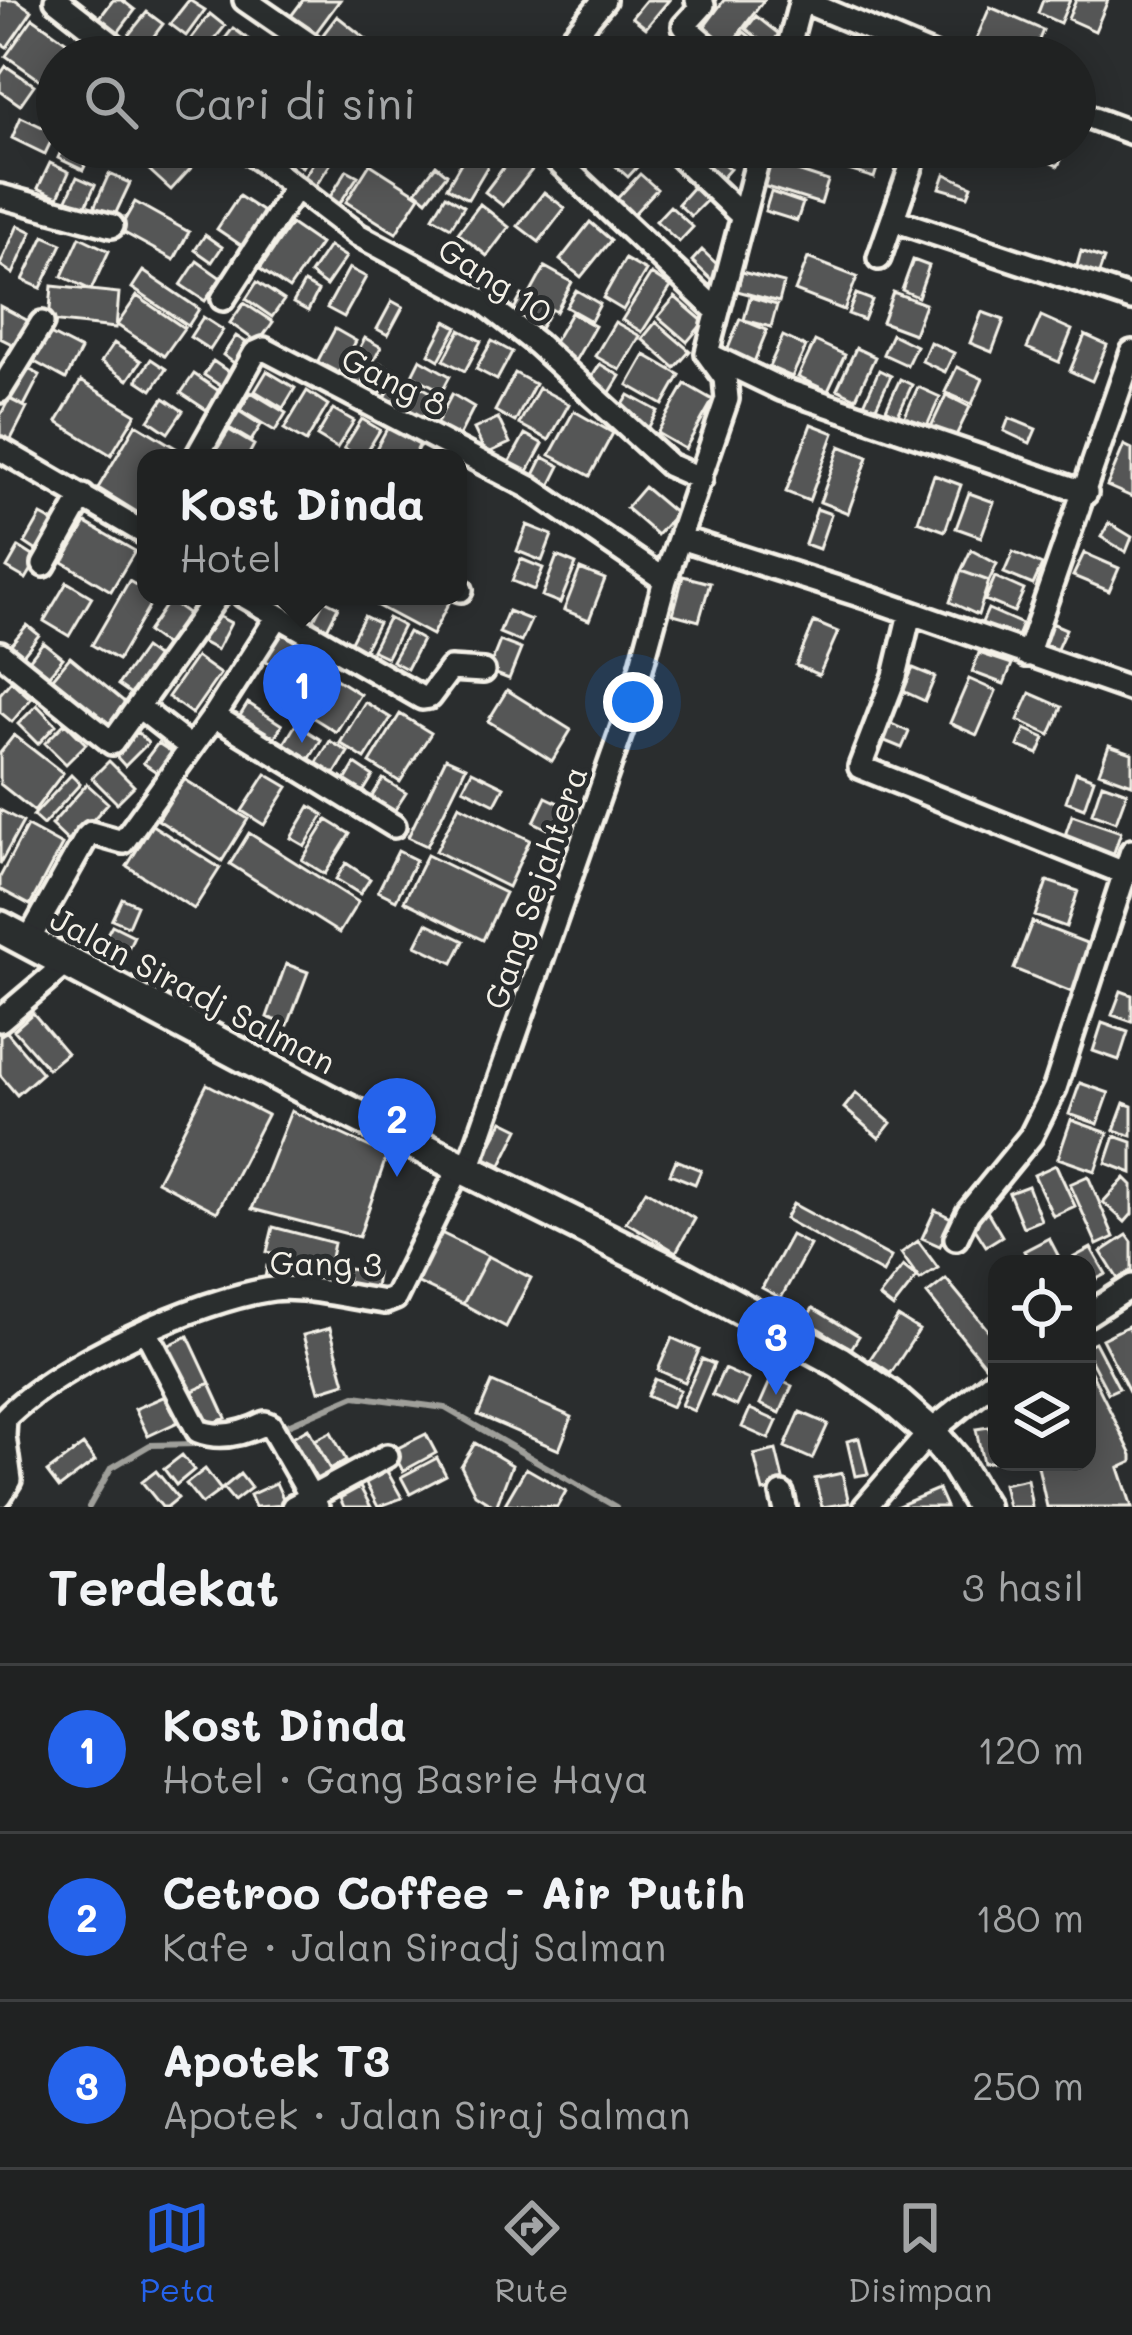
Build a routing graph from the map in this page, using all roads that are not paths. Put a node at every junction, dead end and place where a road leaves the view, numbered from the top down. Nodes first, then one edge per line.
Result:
1 (56, 0) edge
2 (245, 0) edge
3 (604, 0) edge
4 (697, 0) edge
5 (801, 0) edge
6 (102, 36) edge
7 (297, 36) edge
8 (574, 36) edge
9 (696, 36) edge
10 (792, 36) edge
11 (886, 36) edge
12 (1096, 120) edge
13 (1132, 133) edge
14 (270, 168) edge
15 (565, 168) edge
16 (692, 168) edge
17 (755, 168) edge
18 (911, 168) edge
19 (295, 188) junction
20 (0, 196) edge
21 (742, 216) junction
22 (894, 220) junction
23 (112, 226) dead end
24 (879, 258) dead end
25 (223, 299) dead end
26 (1132, 299) edge
27 (716, 309) junction
28 (42, 323) dead end
29 (1132, 352) edge
30 (706, 353) junction
31 (0, 392) edge
32 (0, 449) edge
33 (202, 449) edge
34 (461, 449) edge
35 (467, 452) edge
36 (701, 479) junction
37 (1086, 493) junction
38 (83, 496) junction
39 (137, 528) edge
40 (680, 538) junction
41 (44, 565) dead end
42 (665, 580) junction
43 (211, 605) edge
44 (259, 605) edge
45 (910, 613) junction
46 (278, 616) junction
47 (0, 653) edge
48 (1027, 655) junction
49 (483, 671) dead end
50 (1132, 689) edge
51 (140, 708) junction
52 (214, 716) junction
53 (190, 747) junction
54 (394, 826) dead end
55 (1128, 862) edge
56 (14, 935) edge
57 (67, 963) junction
58 (0, 1020) edge
59 (464, 1168) junction
60 (956, 1238) dead end
61 (1132, 1286) edge
62 (1096, 1309) edge
63 (146, 1331) junction
64 (988, 1385) edge
65 (3, 1421) edge
66 (930, 1432) junction
67 (387, 1456) dead end
68 (0, 1496) edge
69 (307, 1504) edge
70 (866, 1507) edge
71 (982, 1507) edge

1 - 6 street
2 - 7 street
3 - 8 street
4 - 9 street
5 - 10 street
5 - 11 street
12 - 13 street
14 - 19 street, Gang 10
15 - 27 street
16 - 21 street
17 - 21 street
18 - 22 street
19 - 25 street
19 - 36 street, Gang 10
20 - 23 street
21 - 27 street
22 - 24 street
22 - 26 street
27 - 30 street
28 - 31 street
29 - 37 street
30 - 36 street, Gang Sejahtera
30 - 37 street
32 - 38 street
33 - 34 street, Gang 8
35 - 42 street, Gang 8
36 - 40 street, Gang Sejahtera
37 - 48 street
38 - 39 street
38 - 41 street
40 - 42 street, Gang Sejahtera
40 - 45 street
42 - 59 street, Gang Sejahtera
43 - 51 street
44 - 46 street
45 - 48 street
45 - 55 street
46 - 49 street
46 - 52 street
47 - 51 street
48 - 50 street
51 - 53 street
52 - 53 street
52 - 54 street
53 - 56 street
55 - 60 street
56 - 57 street, Jalan Siradj Salman
57 - 58 street
57 - 59 street, Jalan Siradj Salman
59 - 63 street, Gang 3
59 - 66 street, Jalan Siradj Salman
61 - 62 street
63 - 65 street, Gang 3
63 - 69 street
64 - 66 street
65 - 68 street
66 - 70 street
66 - 71 street, Jalan Siradj Salman
67 - 69 street

